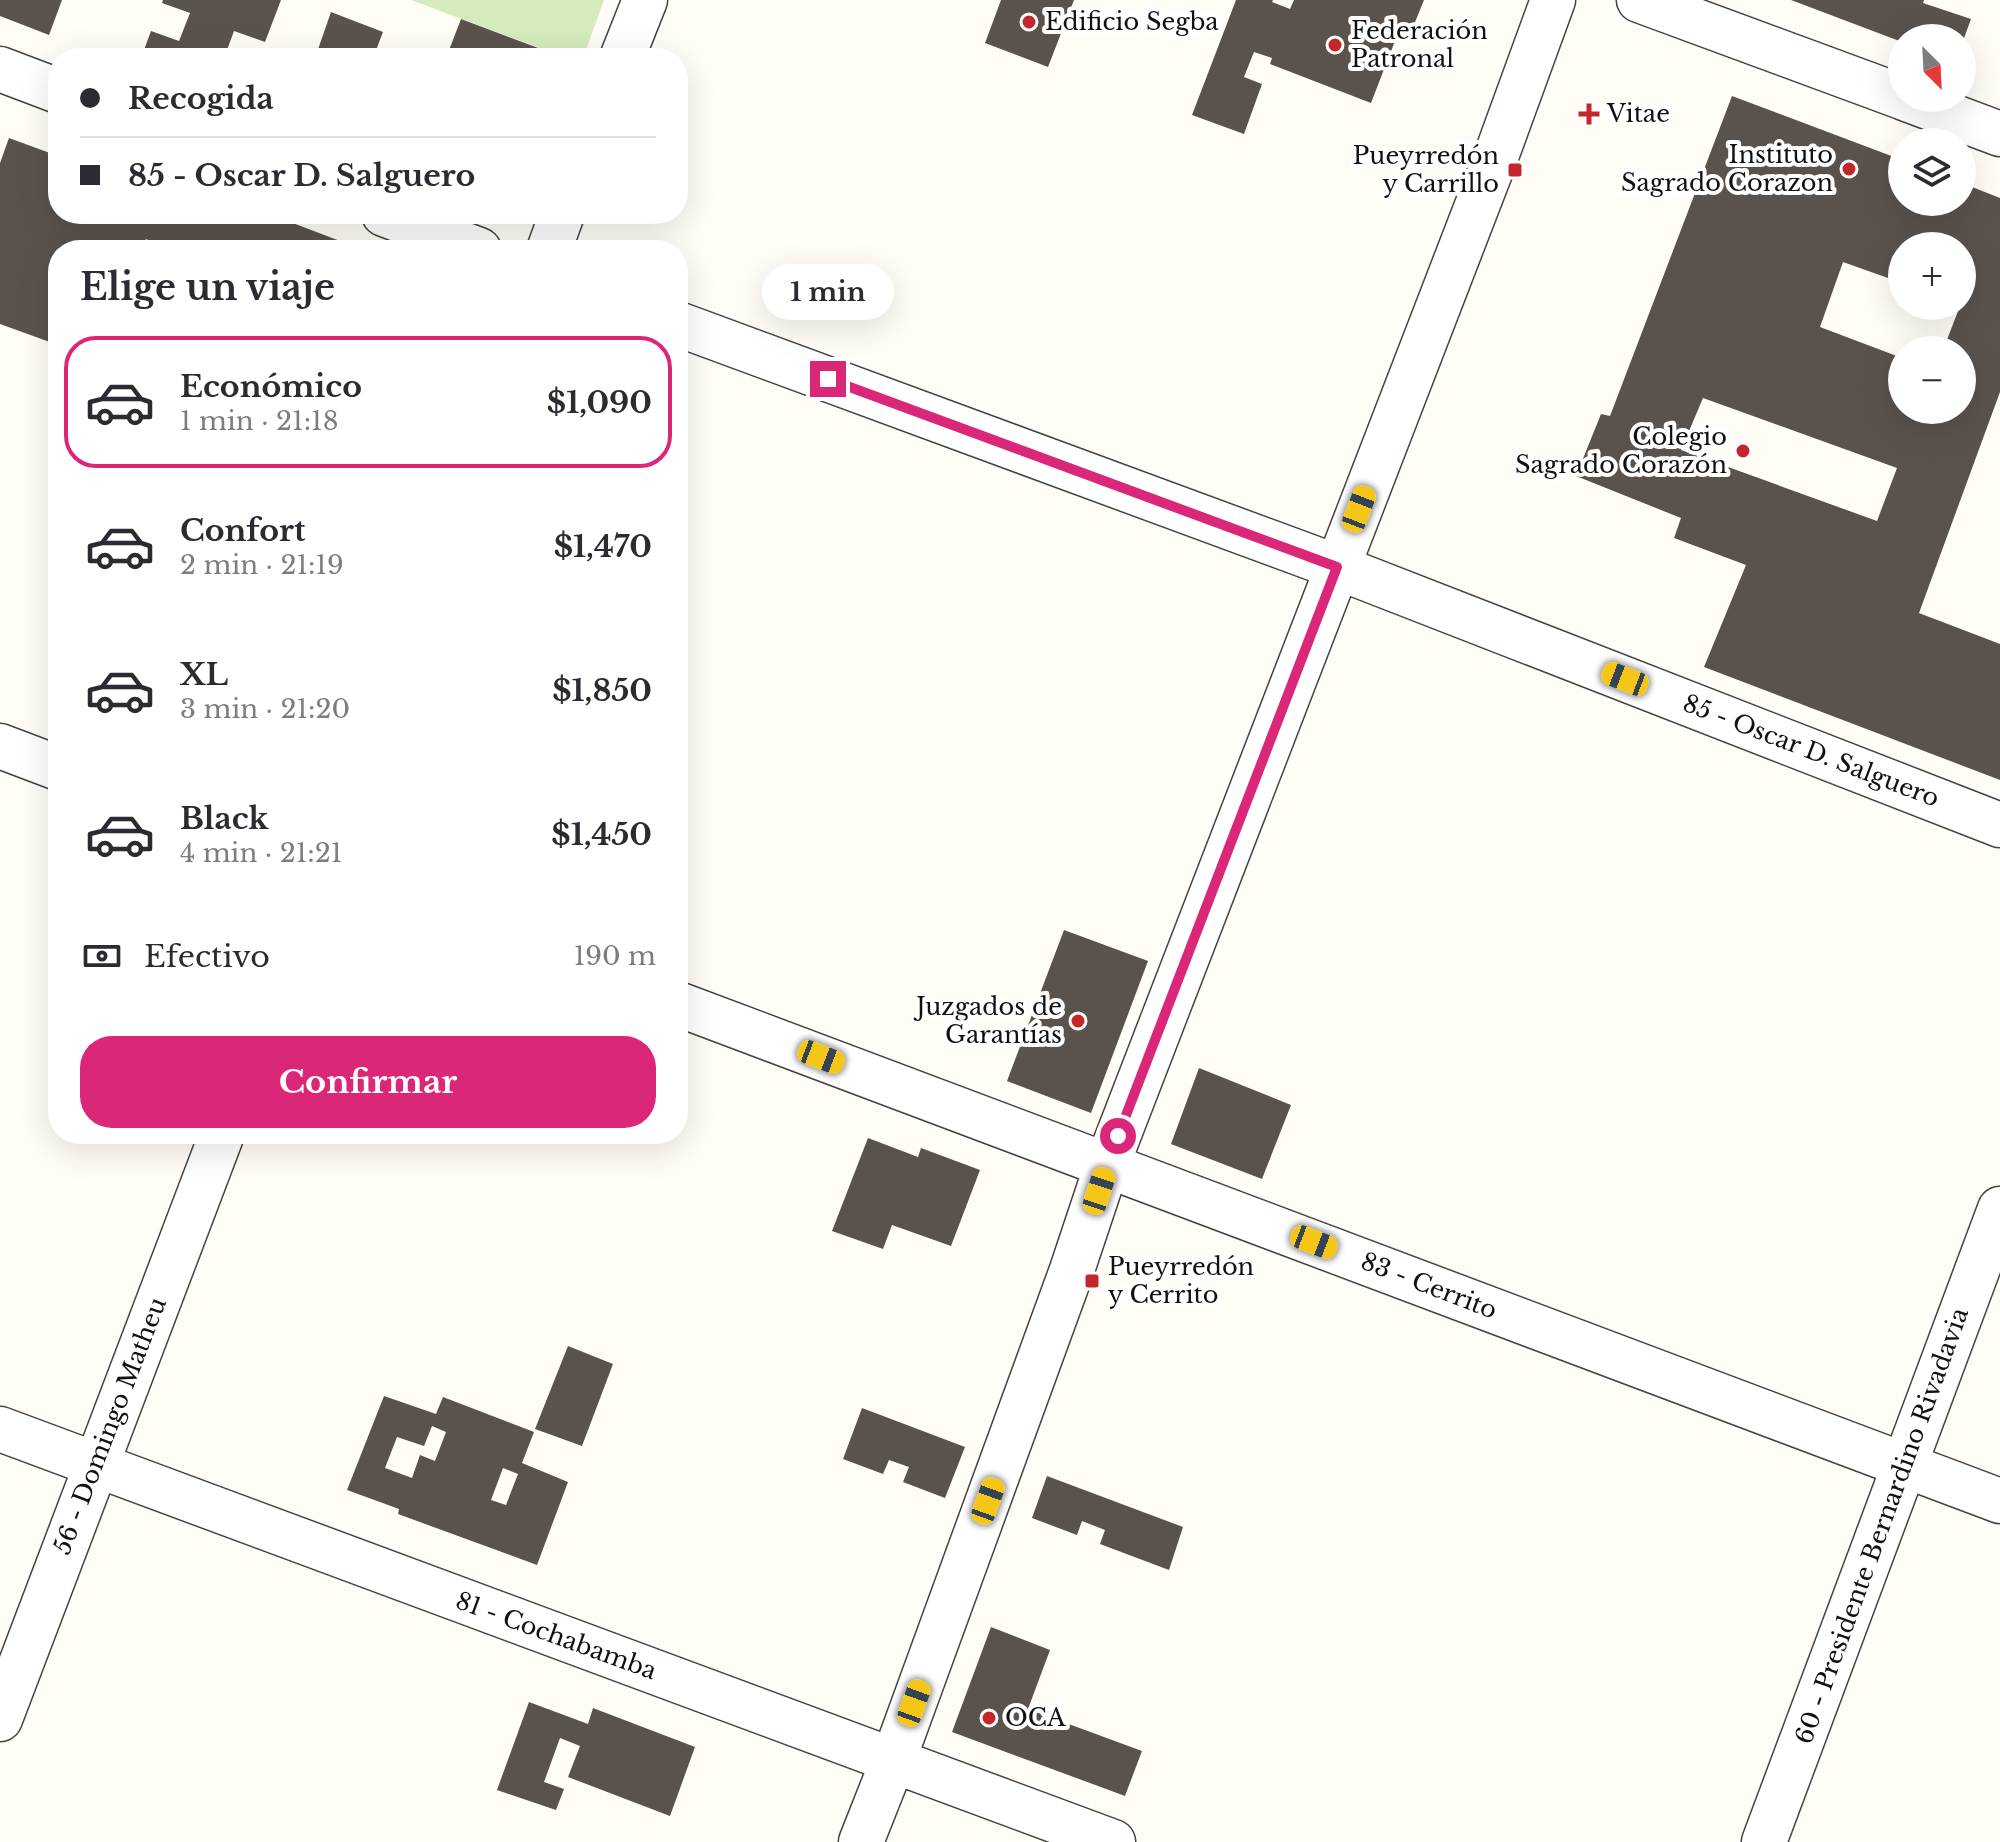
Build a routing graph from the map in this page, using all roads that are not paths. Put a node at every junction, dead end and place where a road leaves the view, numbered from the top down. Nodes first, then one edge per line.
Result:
1 (645, 0) edge
2 (1553, 0) edge
3 (1639, 0) edge
4 (626, 48) edge
5 (0, 69) edge
6 (48, 87) edge
7 (1888, 92) edge
8 (1941, 112) edge
9 (2000, 134) edge
10 (410, 224) edge
11 (453, 240) edge
12 (688, 328) edge
13 (1337, 567) junction
14 (0, 746) edge
15 (48, 764) edge
16 (2000, 825) edge
17 (688, 1008) edge
18 (218, 1144) edge
19 (1107, 1165) junction
20 (2000, 1209) edge
21 (0, 1429) edge
22 (1905, 1464) junction
23 (94, 1465) junction
24 (2000, 1501) edge
25 (0, 1719) edge
26 (893, 1761) junction
27 (861, 1842) edge
28 (1113, 1842) edge
29 (1764, 1842) edge

1 - 4 street
2 - 13 street
3 - 7 street
5 - 6 street
8 - 9 street
10 - 11 street
12 - 13 street, 85 - Oscar D. Salguero
13 - 16 street, 85 - Oscar D. Salguero
13 - 19 street
14 - 15 street
17 - 19 street, 83 - Cerrito
18 - 23 street, 56 - Domingo Matheu
19 - 22 street, 83 - Cerrito
19 - 26 street
20 - 22 street, 60 - Presidente Bernardino Rivadavia
21 - 23 street, 81 - Cochabamba
22 - 24 street, 83 - Cerrito
22 - 29 street, 60 - Presidente Bernardino Rivadavia
23 - 25 street, 56 - Domingo Matheu
23 - 26 street, 81 - Cochabamba
26 - 27 street
26 - 28 street, 81 - Cochabamba

